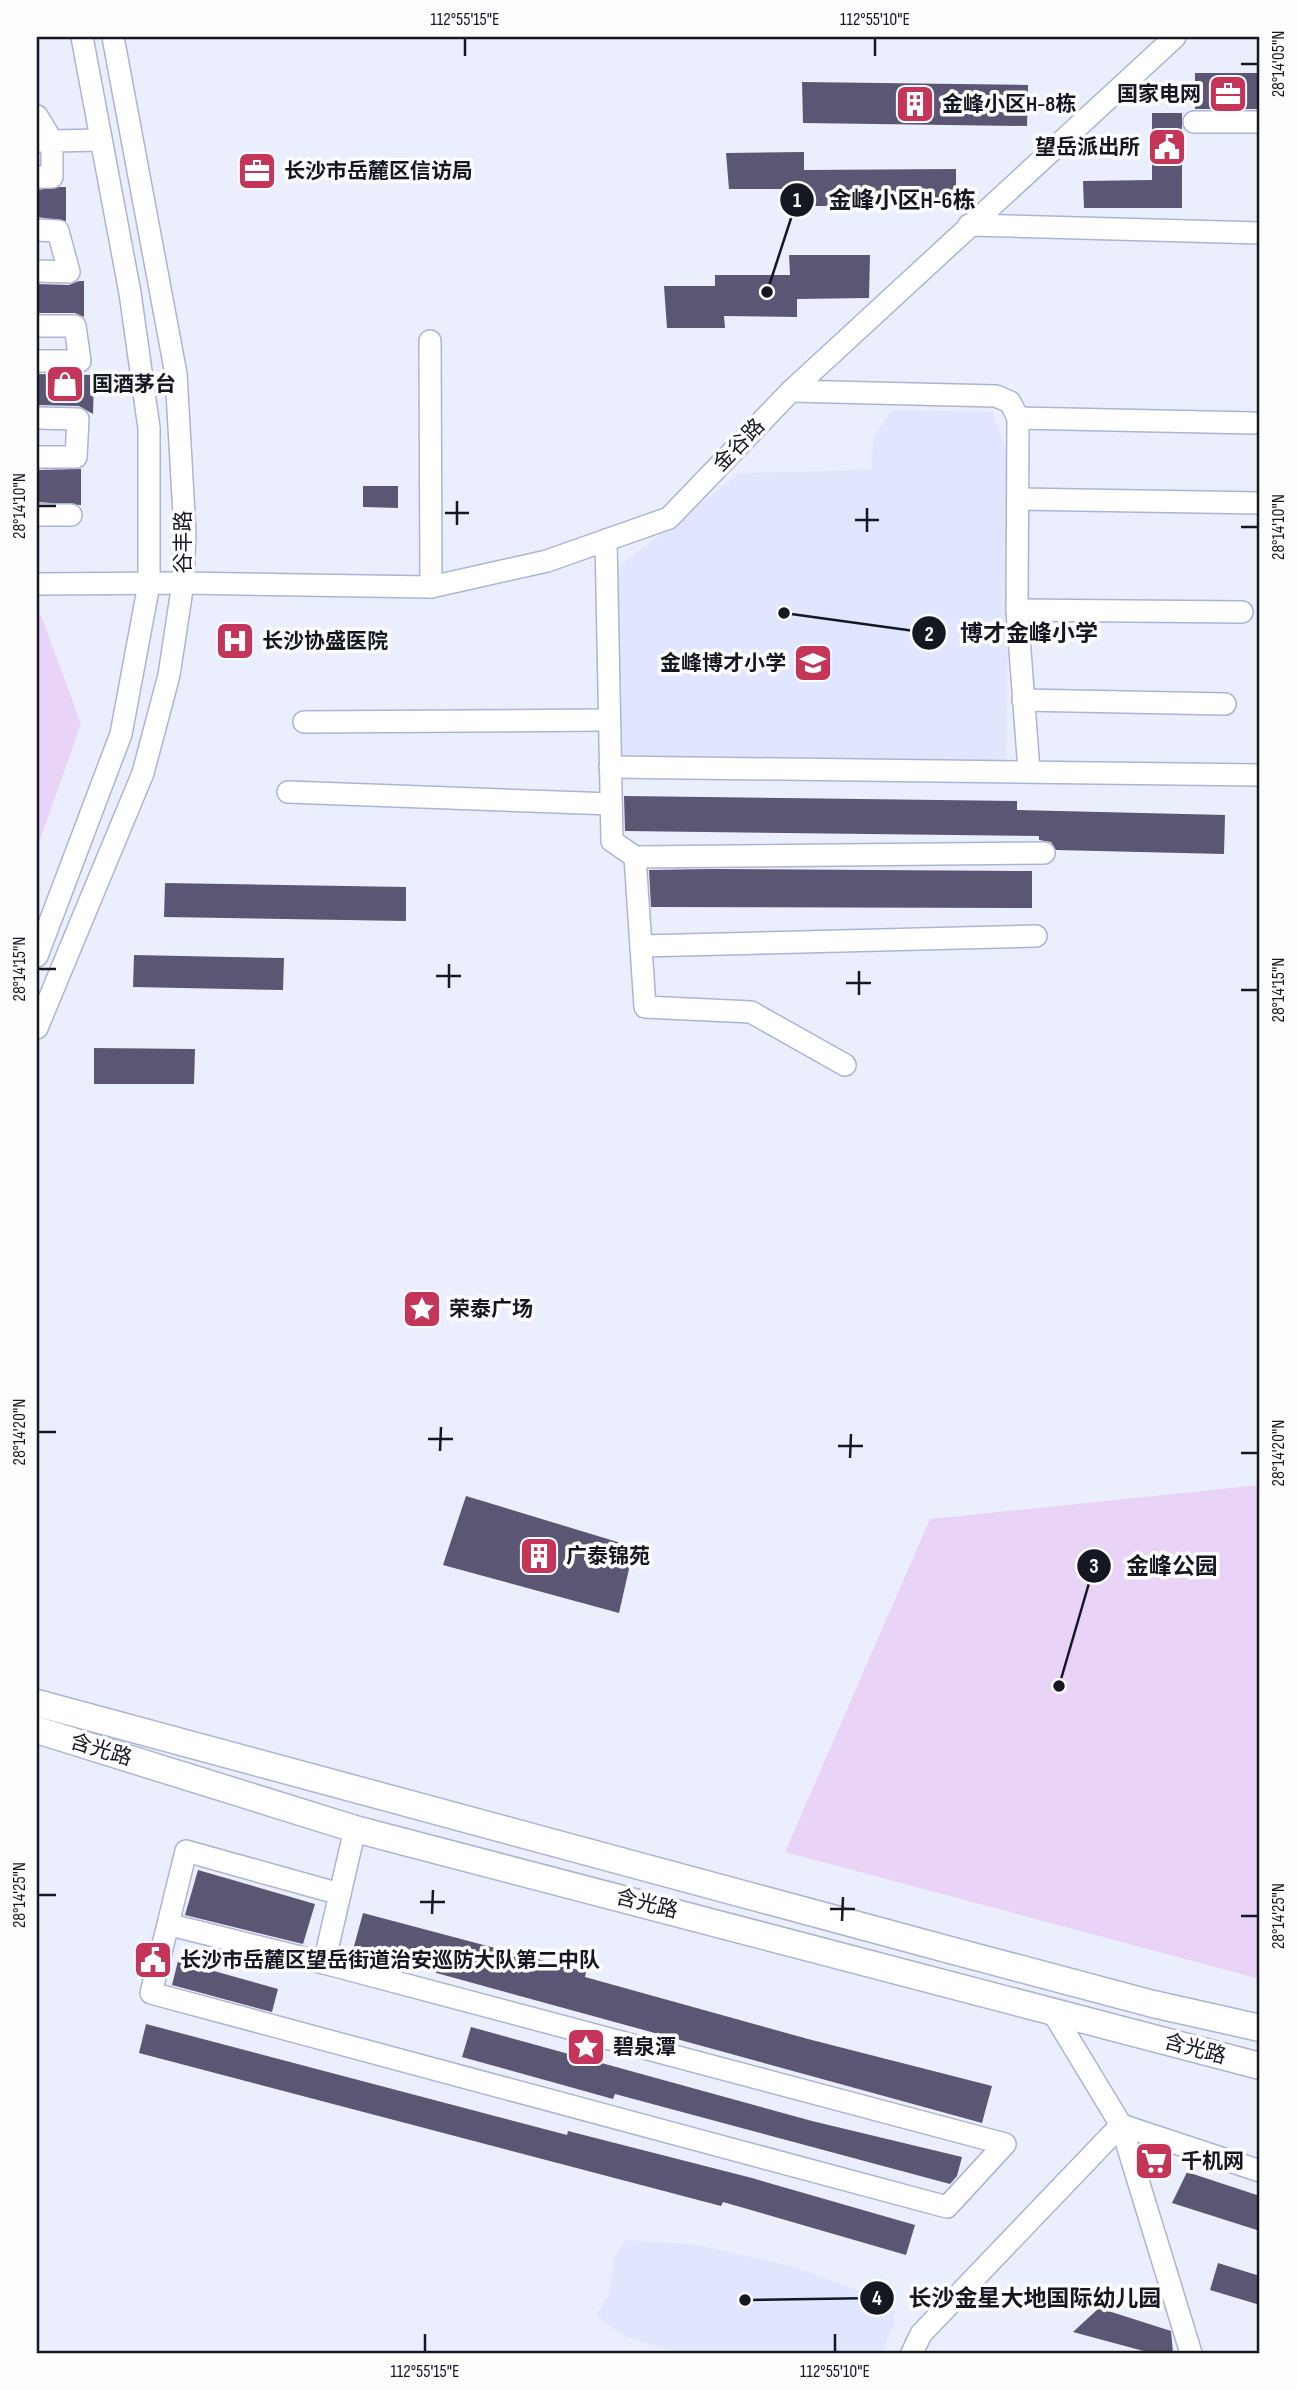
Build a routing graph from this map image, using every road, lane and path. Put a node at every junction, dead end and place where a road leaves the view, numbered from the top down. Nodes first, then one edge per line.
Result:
1 (82, 37) edge
2 (113, 37) edge
3 (1175, 37) edge
4 (37, 116) edge
5 (1194, 122) dead end
6 (1260, 122) edge
7 (101, 140) junction
8 (45, 141) edge
9 (37, 177) edge
10 (969, 225) junction
11 (37, 230) edge
12 (1260, 233) edge
13 (37, 271) edge
14 (37, 326) edge
15 (430, 341) dead end
16 (37, 361) edge
17 (791, 391) junction
18 (37, 418) edge
19 (1018, 418) junction
20 (1252, 423) dead end
21 (37, 457) edge
22 (1018, 499) junction
23 (1260, 503) edge
24 (37, 515) edge
25 (71, 516) dead end
26 (606, 540) junction
27 (183, 583) junction
28 (37, 584) edge
29 (149, 584) junction
30 (431, 587) junction
31 (1017, 610) junction
32 (1242, 612) dead end
33 (1023, 700) junction
34 (1225, 704) dead end
35 (609, 720) junction
36 (304, 722) dead end
37 (610, 767) junction
38 (1028, 771) junction
39 (1260, 775) edge
40 (288, 792) dead end
41 (611, 804) junction
42 (1044, 853) dead end
43 (635, 857) junction
44 (1036, 936) dead end
45 (641, 946) junction
46 (37, 956) edge
47 (37, 1028) edge
48 (845, 1066) dead end
49 (37, 1703) edge
50 (37, 1730) edge
51 (355, 1829) junction
52 (340, 1894) junction
53 (171, 1925) junction
54 (324, 1963) junction
55 (1052, 2011) junction
56 (1260, 2028) edge
57 (1260, 2066) edge
58 (1121, 2125) junction
59 (1260, 2171) edge
60 (912, 2353) edge
61 (1191, 2353) edge

1 - 7 street, 谷丰路
2 - 27 street, 谷丰路
3 - 10 street, 金谷路
4 - 8 street
5 - 6 street
7 - 8 street
7 - 29 street, 谷丰路
8 - 9 street
10 - 12 street
10 - 17 street, 金谷路
11 - 13 street
14 - 16 street
15 - 30 street
17 - 19 street
17 - 26 street, 金谷路
18 - 21 street
19 - 20 street
19 - 22 street
22 - 23 street
22 - 31 street
24 - 25 street
26 - 30 street, 金谷路
26 - 35 street
27 - 29 street, 金谷路
27 - 30 street, 金谷路
27 - 47 street, 谷丰路
28 - 29 street, 金谷路
29 - 46 street, 谷丰路
31 - 32 street
31 - 33 street
33 - 34 street
33 - 38 street
35 - 36 street
35 - 37 street
37 - 38 street
37 - 41 street
38 - 39 street
40 - 41 street
41 - 43 street
42 - 43 street
43 - 45 street
44 - 45 street
45 - 48 street
49 - 56 main road, 含光路
50 - 51 main road, 含光路
51 - 52 street
51 - 55 main road, 含光路
52 - 53 street
52 - 54 street
53 - 54 street
53 - 54 street
55 - 57 main road, 含光路
55 - 58 street
58 - 59 street
58 - 60 street
58 - 61 street

